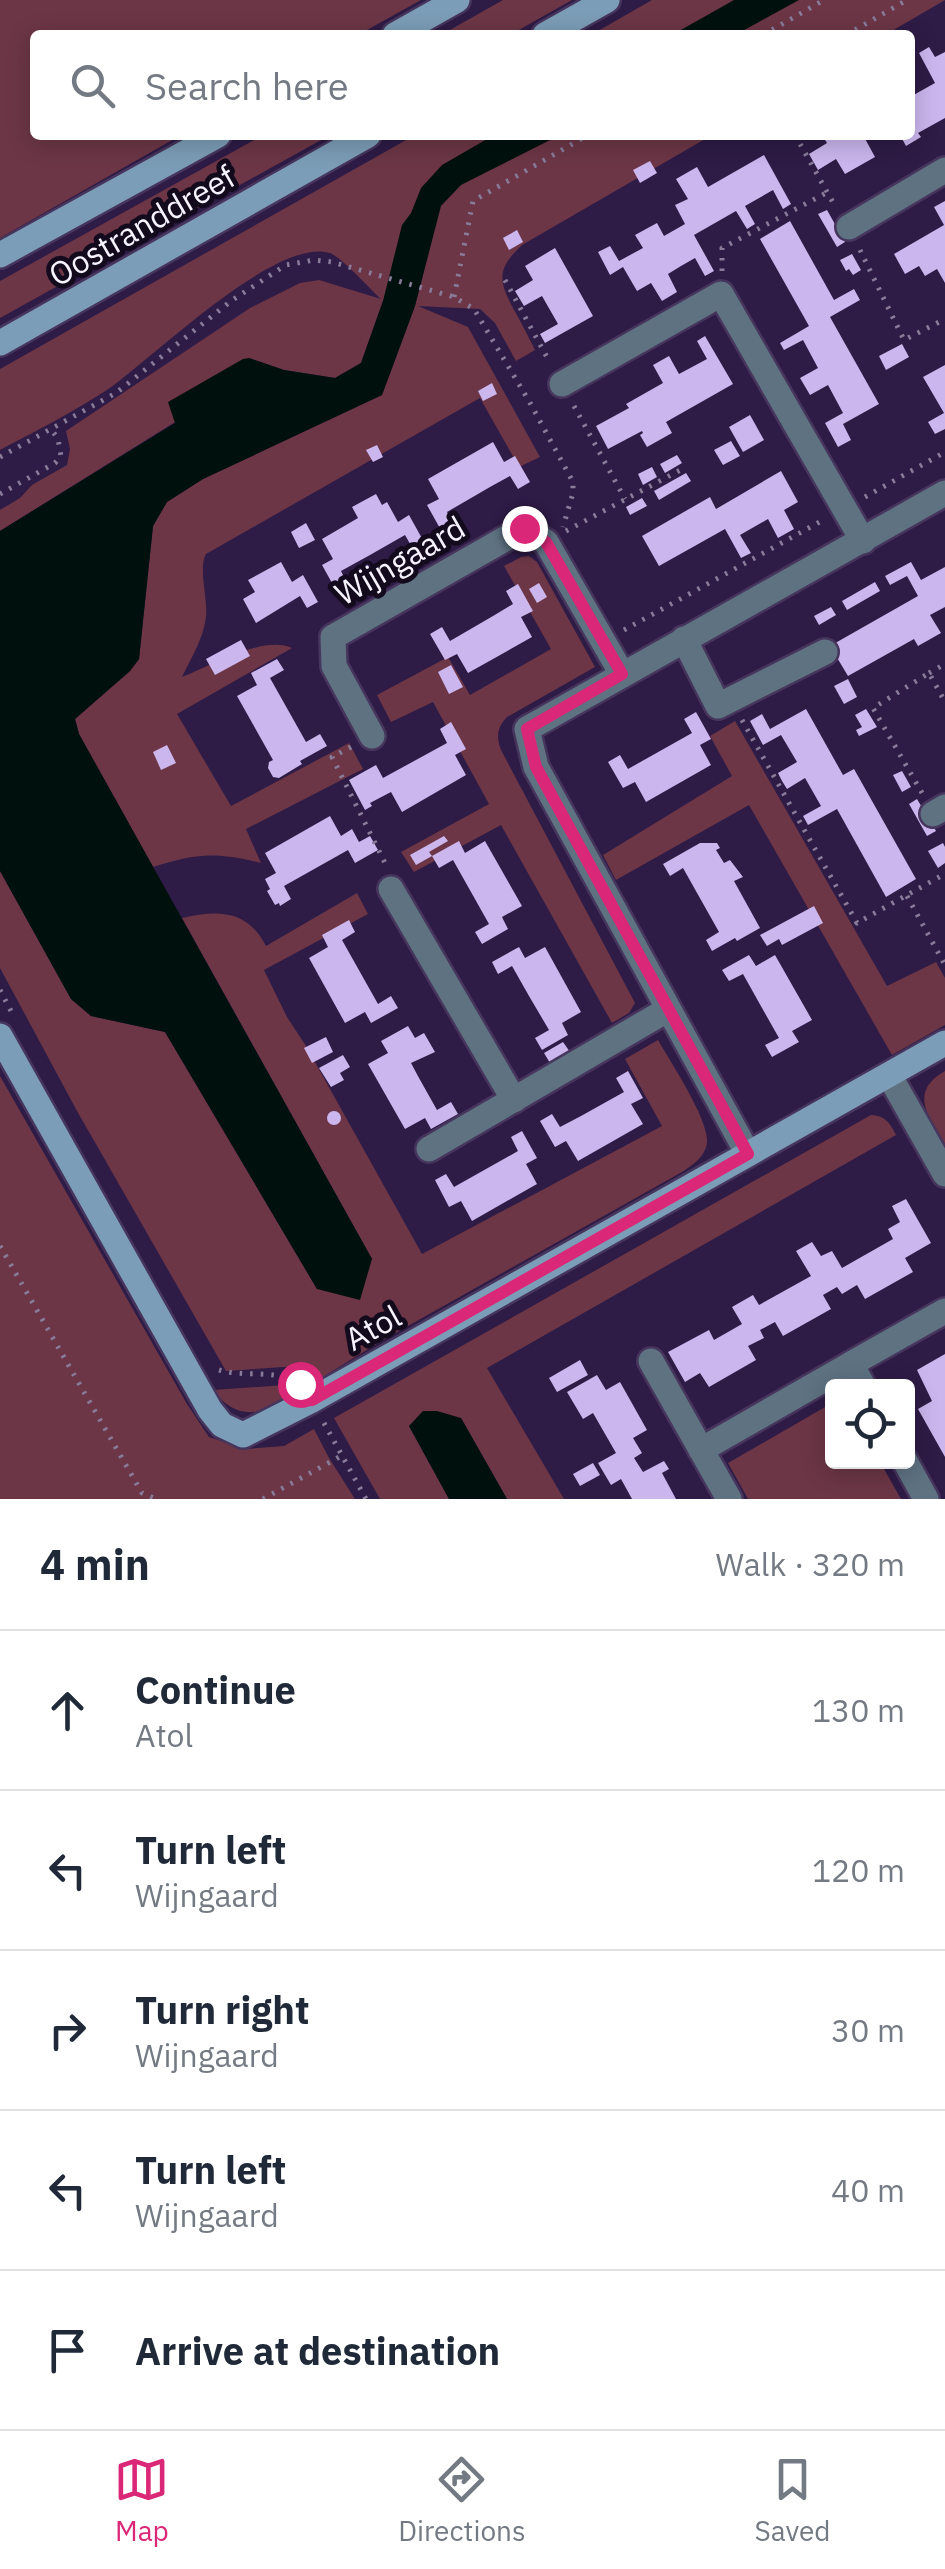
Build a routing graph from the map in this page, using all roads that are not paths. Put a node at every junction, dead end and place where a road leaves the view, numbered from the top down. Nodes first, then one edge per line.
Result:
1 (457, 0) edge
2 (606, 0) edge
3 (404, 30) edge
4 (554, 30) edge
5 (209, 140) edge
6 (359, 140) edge
7 (945, 170) edge
8 (849, 227) dead end
9 (0, 255) edge
10 (0, 344) edge
11 (562, 384) road end
12 (945, 493) edge
13 (863, 541) junction
14 (684, 638) junction
15 (826, 652) dead end
16 (622, 674) junction
17 (372, 736) road end
18 (391, 889) road end
19 (668, 1010) junction
20 (9, 1029) edge
21 (945, 1044) edge
22 (889, 1075) junction
23 (514, 1100) junction
24 (429, 1149) dead end
25 (748, 1154) junction
26 (945, 1174) edge
27 (945, 1311) edge
28 (651, 1362) dead end
29 (857, 1376) edge
30 (701, 1450) junction
31 (909, 1469) edge
32 (729, 1499) edge
33 (926, 1499) edge

1 - 3 street
2 - 4 street
5 - 9 street, Oostranddreef
6 - 10 street, Oostranddreef
7 - 8 street
11 - 13 street
12 - 13 street
13 - 14 street
14 - 15 street
14 - 16 street
16 - 17 street, Wijngaard
16 - 19 street
18 - 23 street
19 - 23 street
19 - 25 street
20 - 25 street, Atol
21 - 22 street, Atol
22 - 25 street, Atol
22 - 26 street
23 - 24 street
27 - 29 street
28 - 30 street
29 - 30 street
30 - 32 street
31 - 33 street

